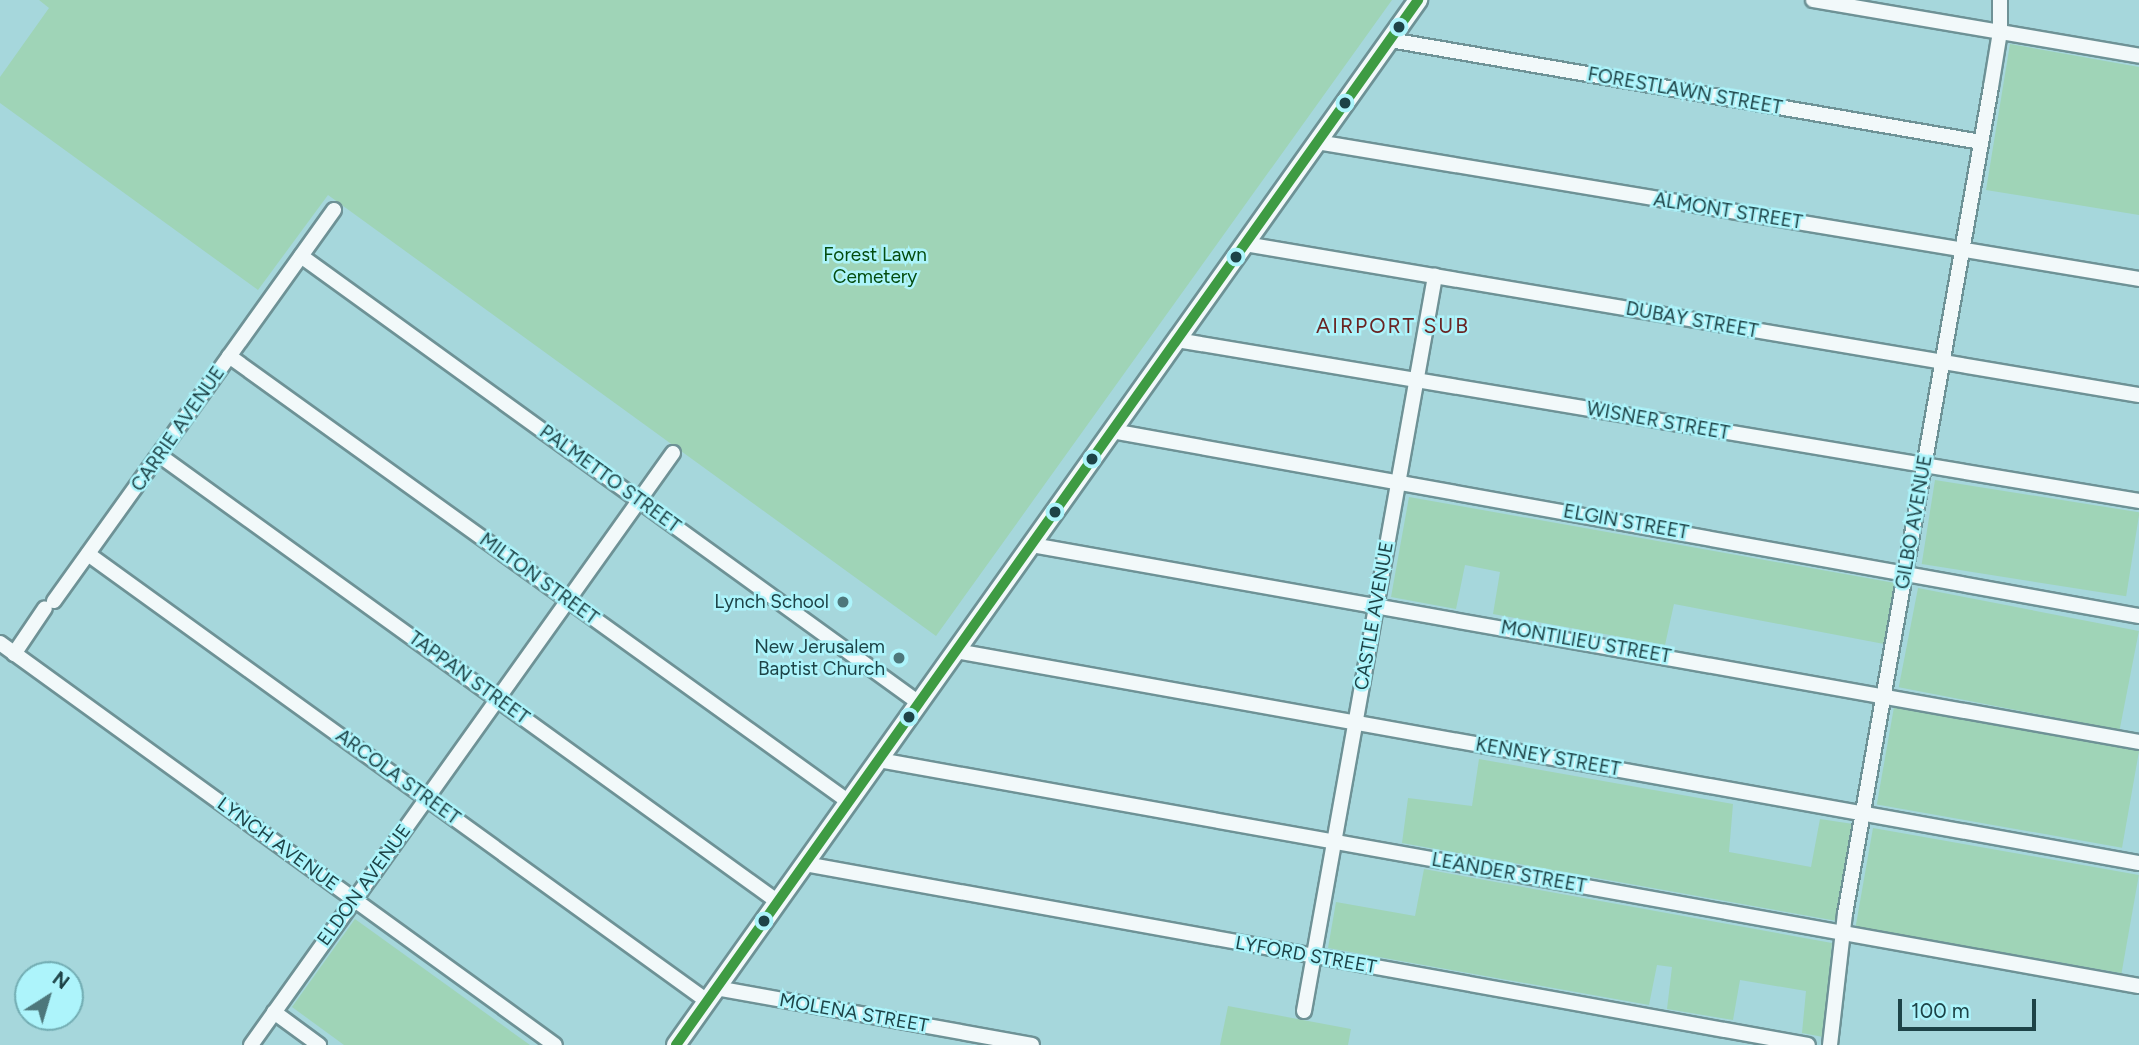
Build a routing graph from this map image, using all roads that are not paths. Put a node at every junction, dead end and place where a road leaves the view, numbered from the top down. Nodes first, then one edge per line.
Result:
1 (1418, 0) edge
2 (1813, 0) edge
3 (2000, 0) edge
4 (2000, 32) junction
5 (1390, 40) junction
6 (2139, 56) edge
7 (1317, 142) junction
8 (1981, 142) junction
9 (334, 209) dead end
10 (1245, 244) junction
11 (1961, 250) junction
12 (301, 256) junction
13 (1435, 276) junction
14 (2139, 279) edge
15 (1177, 340) junction
16 (229, 356) junction
17 (1942, 362) junction
18 (1417, 380) junction
19 (2139, 395) edge
20 (1112, 431) junction
21 (673, 453) dead end
22 (159, 455) junction
23 (1924, 466) junction
24 (1399, 482) junction
25 (640, 500) junction
26 (2139, 501) edge
27 (1032, 544) junction
28 (89, 554) junction
29 (1905, 572) junction
30 (570, 601) junction
31 (1376, 605) junction
32 (2139, 616) edge
33 (0, 643) edge
34 (956, 651) junction
35 (14, 654) junction
36 (1884, 694) junction
37 (498, 699) junction
38 (919, 703) junction
39 (1355, 722) junction
40 (2139, 742) edge
41 (879, 760) junction
42 (427, 798) junction
43 (849, 802) junction
44 (1863, 814) junction
45 (1334, 842) junction
46 (2139, 863) edge
47 (805, 864) junction
48 (354, 900) junction
49 (778, 902) junction
50 (1843, 933) junction
51 (1313, 957) junction
52 (2139, 986) edge
53 (712, 994) junction
54 (1304, 1011) dead end
55 (274, 1012) junction
56 (251, 1045) edge
57 (319, 1045) edge
58 (555, 1045) edge
59 (676, 1045) edge
60 (1032, 1045) edge
61 (1808, 1045) edge
62 (1830, 1045) edge

1 - 5 main road
2 - 4 street
3 - 4 street, GILBO AVENUE
4 - 6 street
4 - 8 street, GILBO AVENUE
5 - 7 main road
5 - 8 street, FORESTLAWN STREET
7 - 10 main road
7 - 11 street, ALMONT STREET
8 - 11 street, GILBO AVENUE
9 - 12 street, CARRIE AVENUE
10 - 13 street, DUBAY STREET
10 - 15 main road
11 - 14 street, ALMONT STREET
11 - 17 street, GILBO AVENUE
12 - 16 street, CARRIE AVENUE
12 - 25 street, PALMETTO STREET
13 - 17 street, DUBAY STREET
13 - 18 street, CASTLE AVENUE
15 - 18 street, WISNER STREET
15 - 20 main road
16 - 22 street, CARRIE AVENUE
16 - 30 street, MILTON STREET
17 - 19 street, DUBAY STREET
17 - 23 street, GILBO AVENUE
18 - 23 street, WISNER STREET
18 - 24 street, CASTLE AVENUE
20 - 24 street, ELGIN STREET
20 - 27 main road
21 - 25 street, ELDON AVENUE
22 - 28 street, CARRIE AVENUE
22 - 37 street, TAPPAN STREET
23 - 26 street, WISNER STREET
23 - 29 street, GILBO AVENUE
24 - 29 street, ELGIN STREET
24 - 31 street, CASTLE AVENUE
25 - 30 street, ELDON AVENUE
25 - 38 street, PALMETTO STREET
27 - 31 street, MONTILIEU STREET
27 - 34 main road
28 - 35 street, CARRIE AVENUE
28 - 42 street, ARCOLA STREET
29 - 32 street, ELGIN STREET
29 - 36 street, GILBO AVENUE
30 - 37 street, ELDON AVENUE
30 - 43 street, MILTON STREET
31 - 36 street, MONTILIEU STREET
31 - 39 street, CASTLE AVENUE
33 - 35 street, LYNCH AVENUE
34 - 38 main road
34 - 39 street, KENNEY STREET
35 - 48 street, LYNCH AVENUE
36 - 40 street, MONTILIEU STREET
36 - 44 street, GILBO AVENUE
37 - 42 street, ELDON AVENUE
37 - 49 street, TAPPAN STREET
38 - 41 main road
39 - 44 street, KENNEY STREET
39 - 45 street, CASTLE AVENUE
41 - 43 main road
41 - 45 street, LEANDER STREET
42 - 48 street, ELDON AVENUE
42 - 53 street, ARCOLA STREET
43 - 47 main road
44 - 46 street, KENNEY STREET
44 - 50 street, GILBO AVENUE
45 - 50 street, LEANDER STREET
45 - 51 street, CASTLE AVENUE
47 - 49 main road
47 - 51 street, LYFORD STREET
48 - 55 street, ELDON AVENUE
48 - 58 street, LYNCH AVENUE
49 - 53 main road
50 - 52 street, LEANDER STREET
50 - 62 street, GILBO AVENUE
51 - 54 street, CASTLE AVENUE
51 - 61 street, LYFORD STREET
53 - 59 main road
53 - 60 street, MOLENA STREET
55 - 56 street, ELDON AVENUE
55 - 57 street

